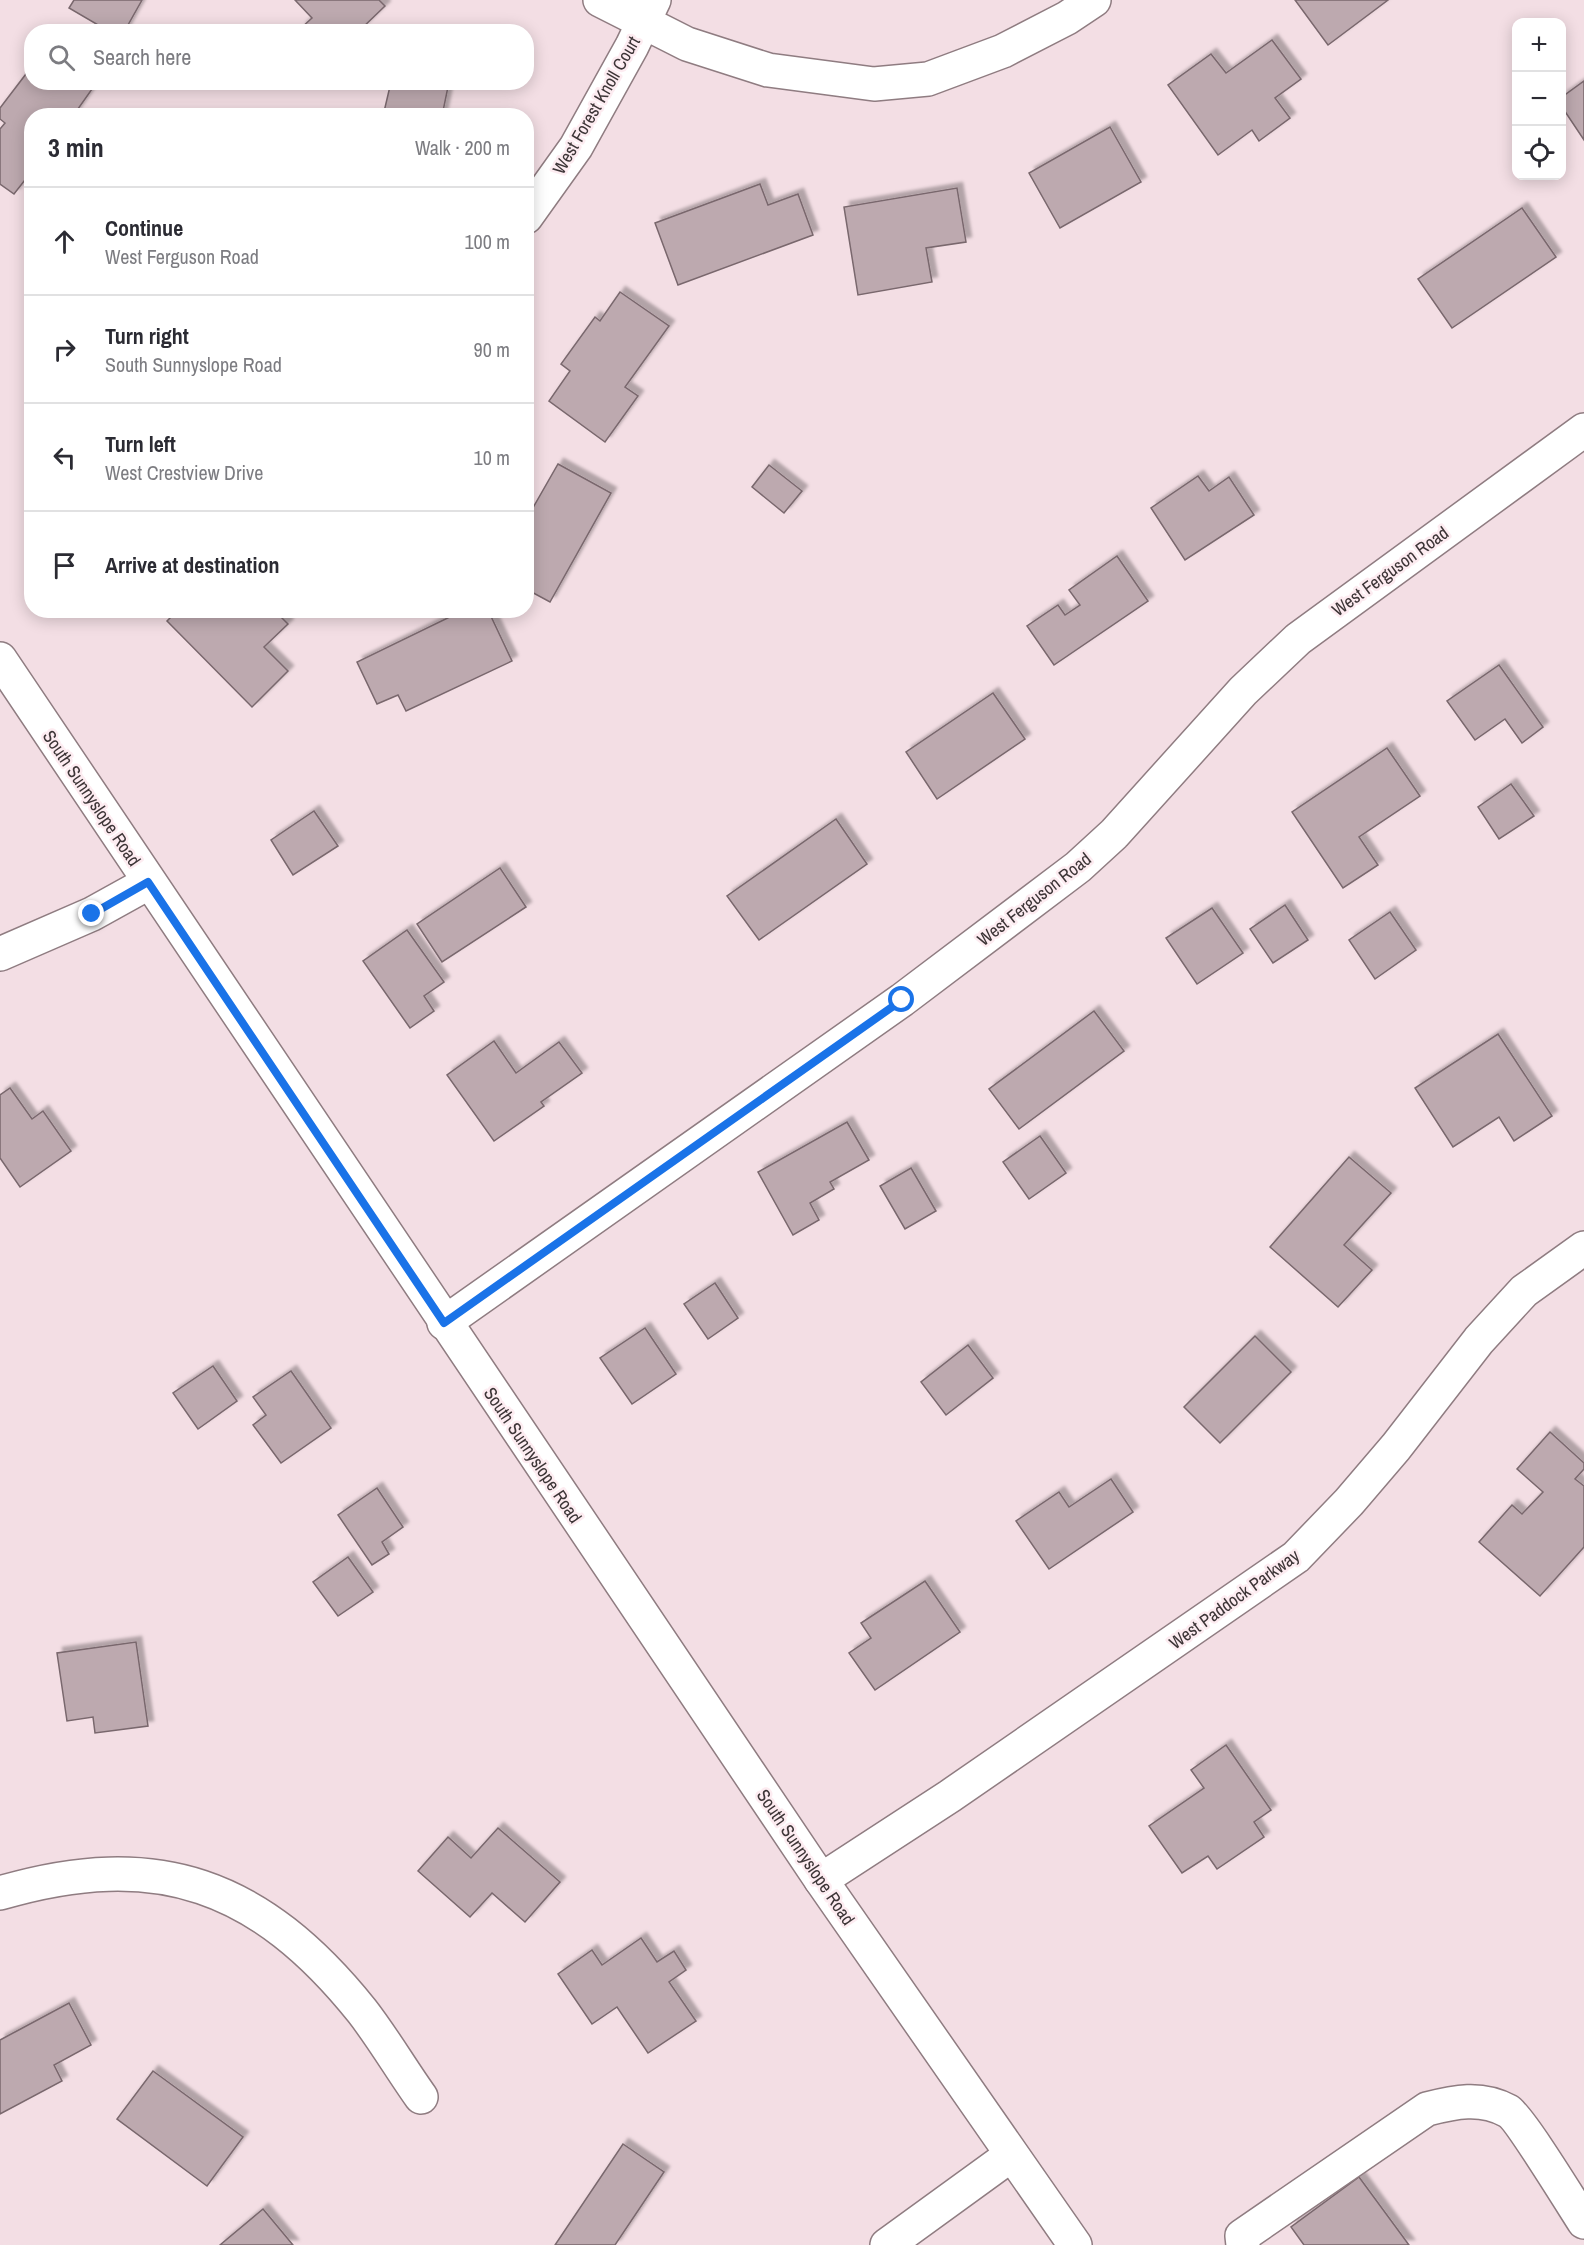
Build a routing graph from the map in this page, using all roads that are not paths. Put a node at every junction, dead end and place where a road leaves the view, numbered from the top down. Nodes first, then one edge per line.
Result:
1 (600, 0) edge
2 (1094, 0) edge
3 (649, 11) edge
4 (534, 206) edge
5 (1584, 430) edge
6 (0, 659) edge
7 (148, 882) junction
8 (0, 954) edge
9 (1584, 1248) edge
10 (444, 1323) junction
11 (821, 1880) junction
12 (0, 1893) edge
13 (421, 2097) dead end
14 (1011, 2155) junction
15 (1584, 2222) edge
16 (887, 2245) edge
17 (1075, 2245) edge
18 (1243, 2245) edge

1 - 3 street
2 - 3 street
3 - 4 street, West Forest Knoll Court
5 - 10 street, West Ferguson Road
6 - 7 street, South Sunnyslope Road
7 - 8 street
7 - 10 street, South Sunnyslope Road
9 - 11 street, West Paddock Parkway
10 - 11 street, South Sunnyslope Road
11 - 14 street, South Sunnyslope Road
12 - 13 street
14 - 16 street
14 - 17 street, South Sunnyslope Road
15 - 18 street

